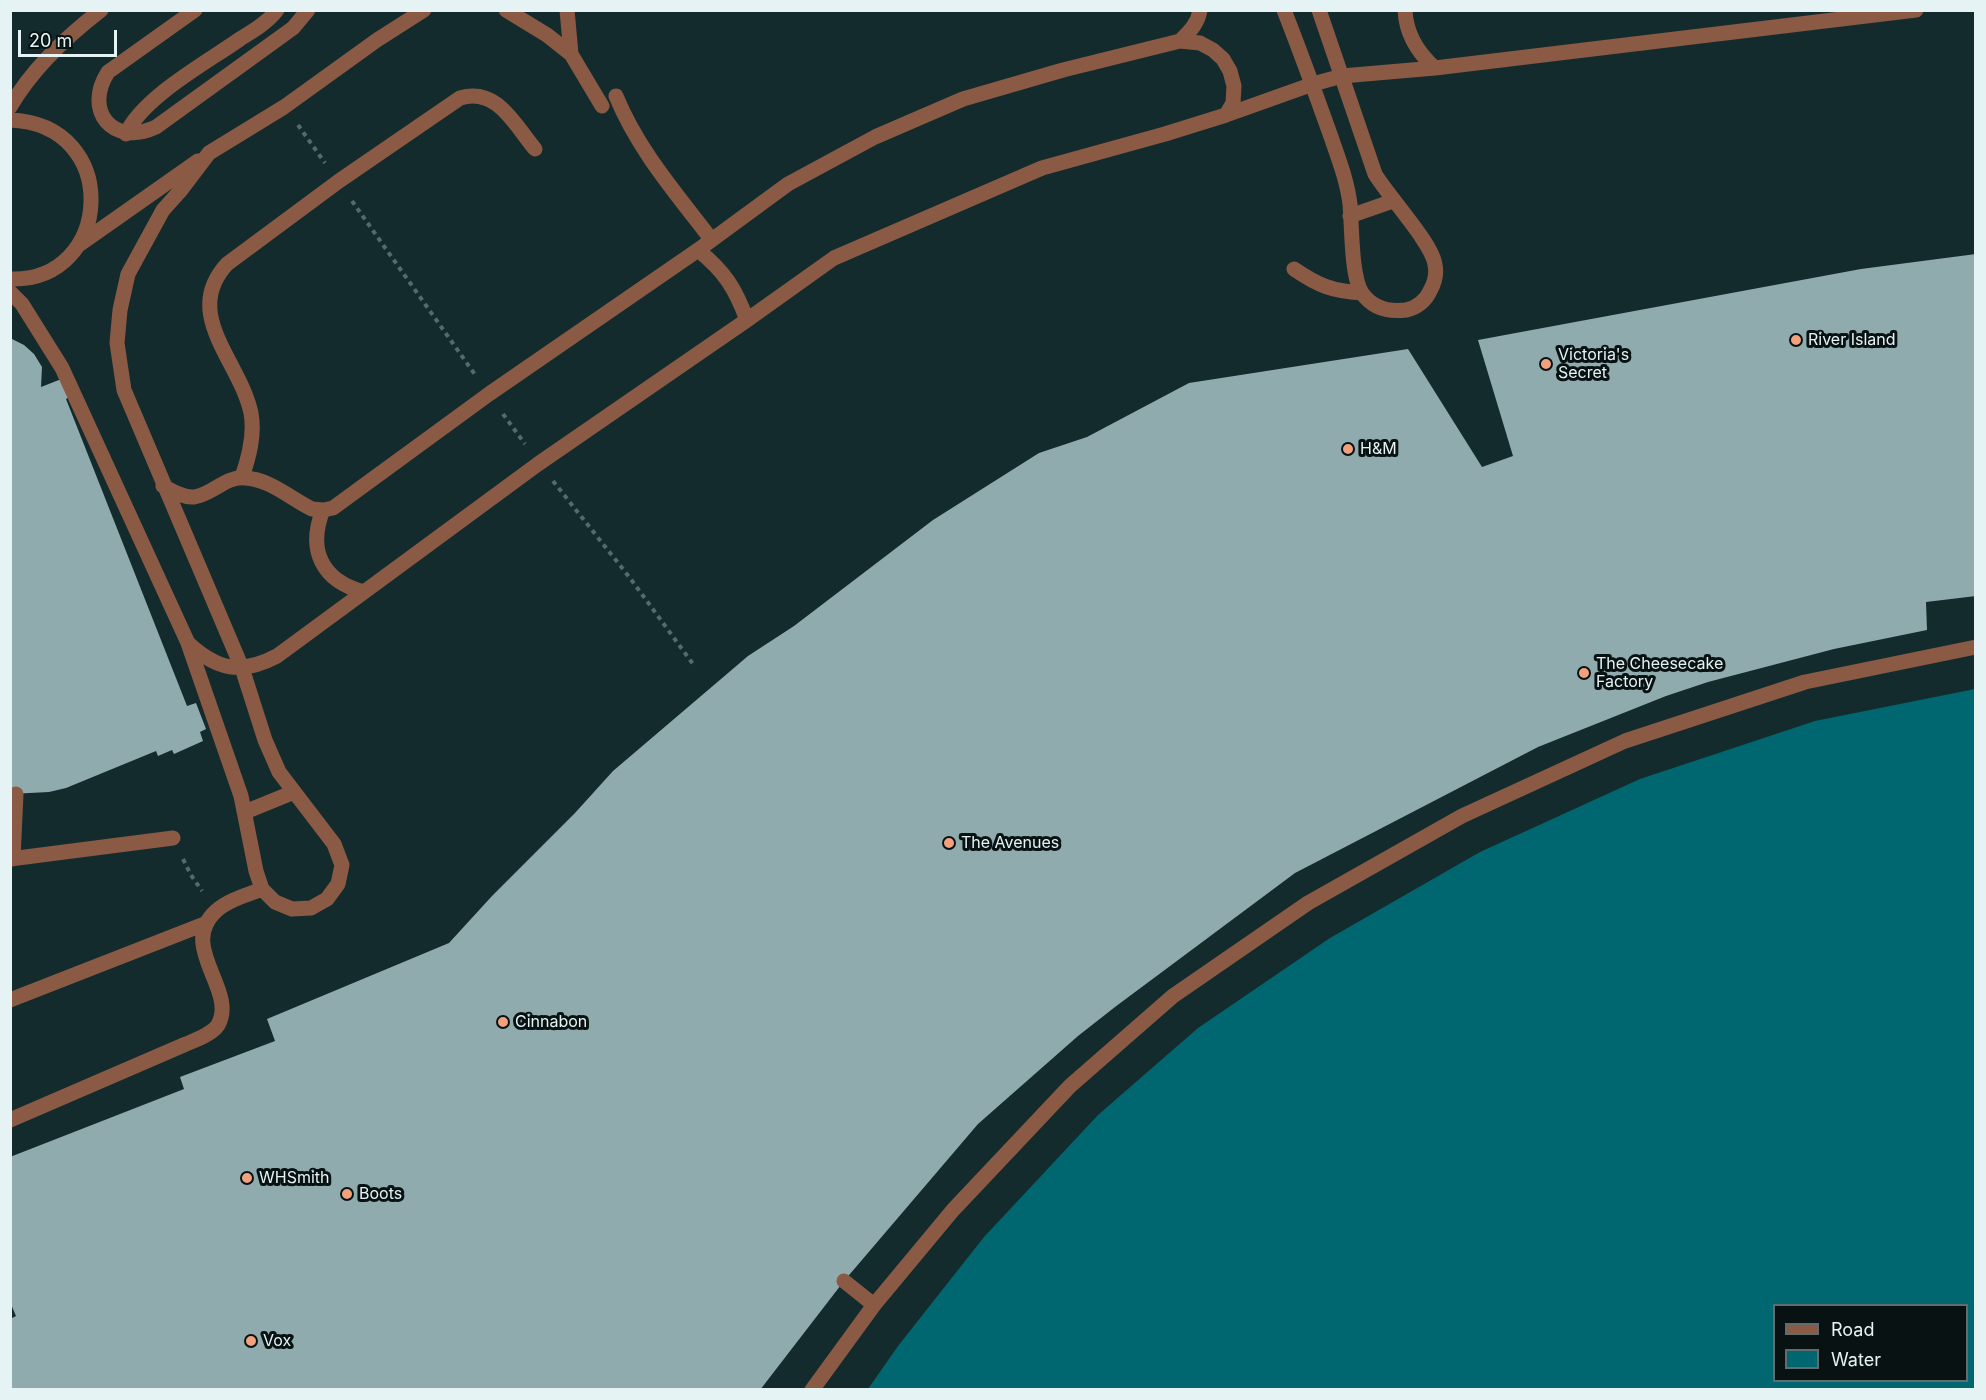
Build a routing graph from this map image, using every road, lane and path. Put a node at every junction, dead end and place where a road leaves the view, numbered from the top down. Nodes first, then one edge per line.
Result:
1 (101, 10) edge
2 (195, 10) edge
3 (277, 10) edge
4 (308, 10) edge
5 (424, 10) edge
6 (506, 10) edge
7 (567, 10) edge
8 (1200, 10) edge
9 (1284, 10) edge
10 (1319, 10) edge
11 (1405, 10) edge
12 (1916, 10) edge
13 (1180, 41) junction
14 (571, 54) junction
15 (1435, 69) junction
16 (1342, 76) junction
17 (1313, 84) junction
18 (616, 96) dead end
19 (284, 106) junction
20 (602, 106) dead end
21 (10, 107) edge
22 (1226, 116) junction
23 (10, 120) edge
24 (126, 134) junction
25 (535, 148) dead end
26 (209, 153) junction
27 (339, 182) junction
28 (1393, 201) junction
29 (1350, 216) junction
30 (711, 239) junction
31 (78, 246) junction
32 (698, 249) junction
33 (1294, 269) dead end
34 (10, 279) edge
35 (10, 292) edge
36 (1362, 293) junction
37 (747, 320) junction
38 (489, 394) junction
39 (538, 464) junction
40 (242, 477) junction
41 (163, 486) junction
42 (323, 510) junction
43 (364, 592) junction
44 (188, 643) junction
45 (1976, 647) edge
46 (693, 664) dead end
47 (242, 668) junction
48 (294, 792) junction
49 (16, 794) dead end
50 (245, 812) junction
51 (173, 838) joint
52 (12, 859) edge
53 (262, 889) junction
54 (217, 911) junction
55 (207, 923) junction
56 (10, 1000) edge
57 (10, 1120) edge
58 (843, 1281) dead end
59 (874, 1305) junction
60 (813, 1389) edge

1 - 21 street
2 - 24 street
3 - 24 street
4 - 24 street
5 - 19 street
6 - 14 street
7 - 14 street
8 - 13 street
9 - 17 street
10 - 16 street
11 - 15 street
12 - 15 street
13 - 22 street
13 - 30 street
14 - 20 street
15 - 16 street
16 - 17 street
16 - 28 street
17 - 22 street
17 - 29 street
18 - 30 street
19 - 26 street
19 - 27 path
22 - 37 street
23 - 31 street
25 - 27 street
26 - 31 street
26 - 41 street
27 - 38 path
27 - 40 street
28 - 29 street
28 - 36 street
29 - 36 street
30 - 32 street
31 - 34 street
32 - 37 street
32 - 38 street
33 - 36 street
35 - 44 street
37 - 39 street
38 - 39 path
38 - 42 street
39 - 43 street
39 - 46 path
40 - 41 street
40 - 42 street
41 - 47 street
42 - 43 street
43 - 47 street
44 - 47 street
44 - 50 street
45 - 59 street
47 - 48 street
48 - 50 street
48 - 53 street
49 - 52 street
50 - 53 street
51 - 52 street
51 - 54 path
53 - 54 street
54 - 55 street
55 - 56 street
55 - 57 street
58 - 59 street
59 - 60 street

